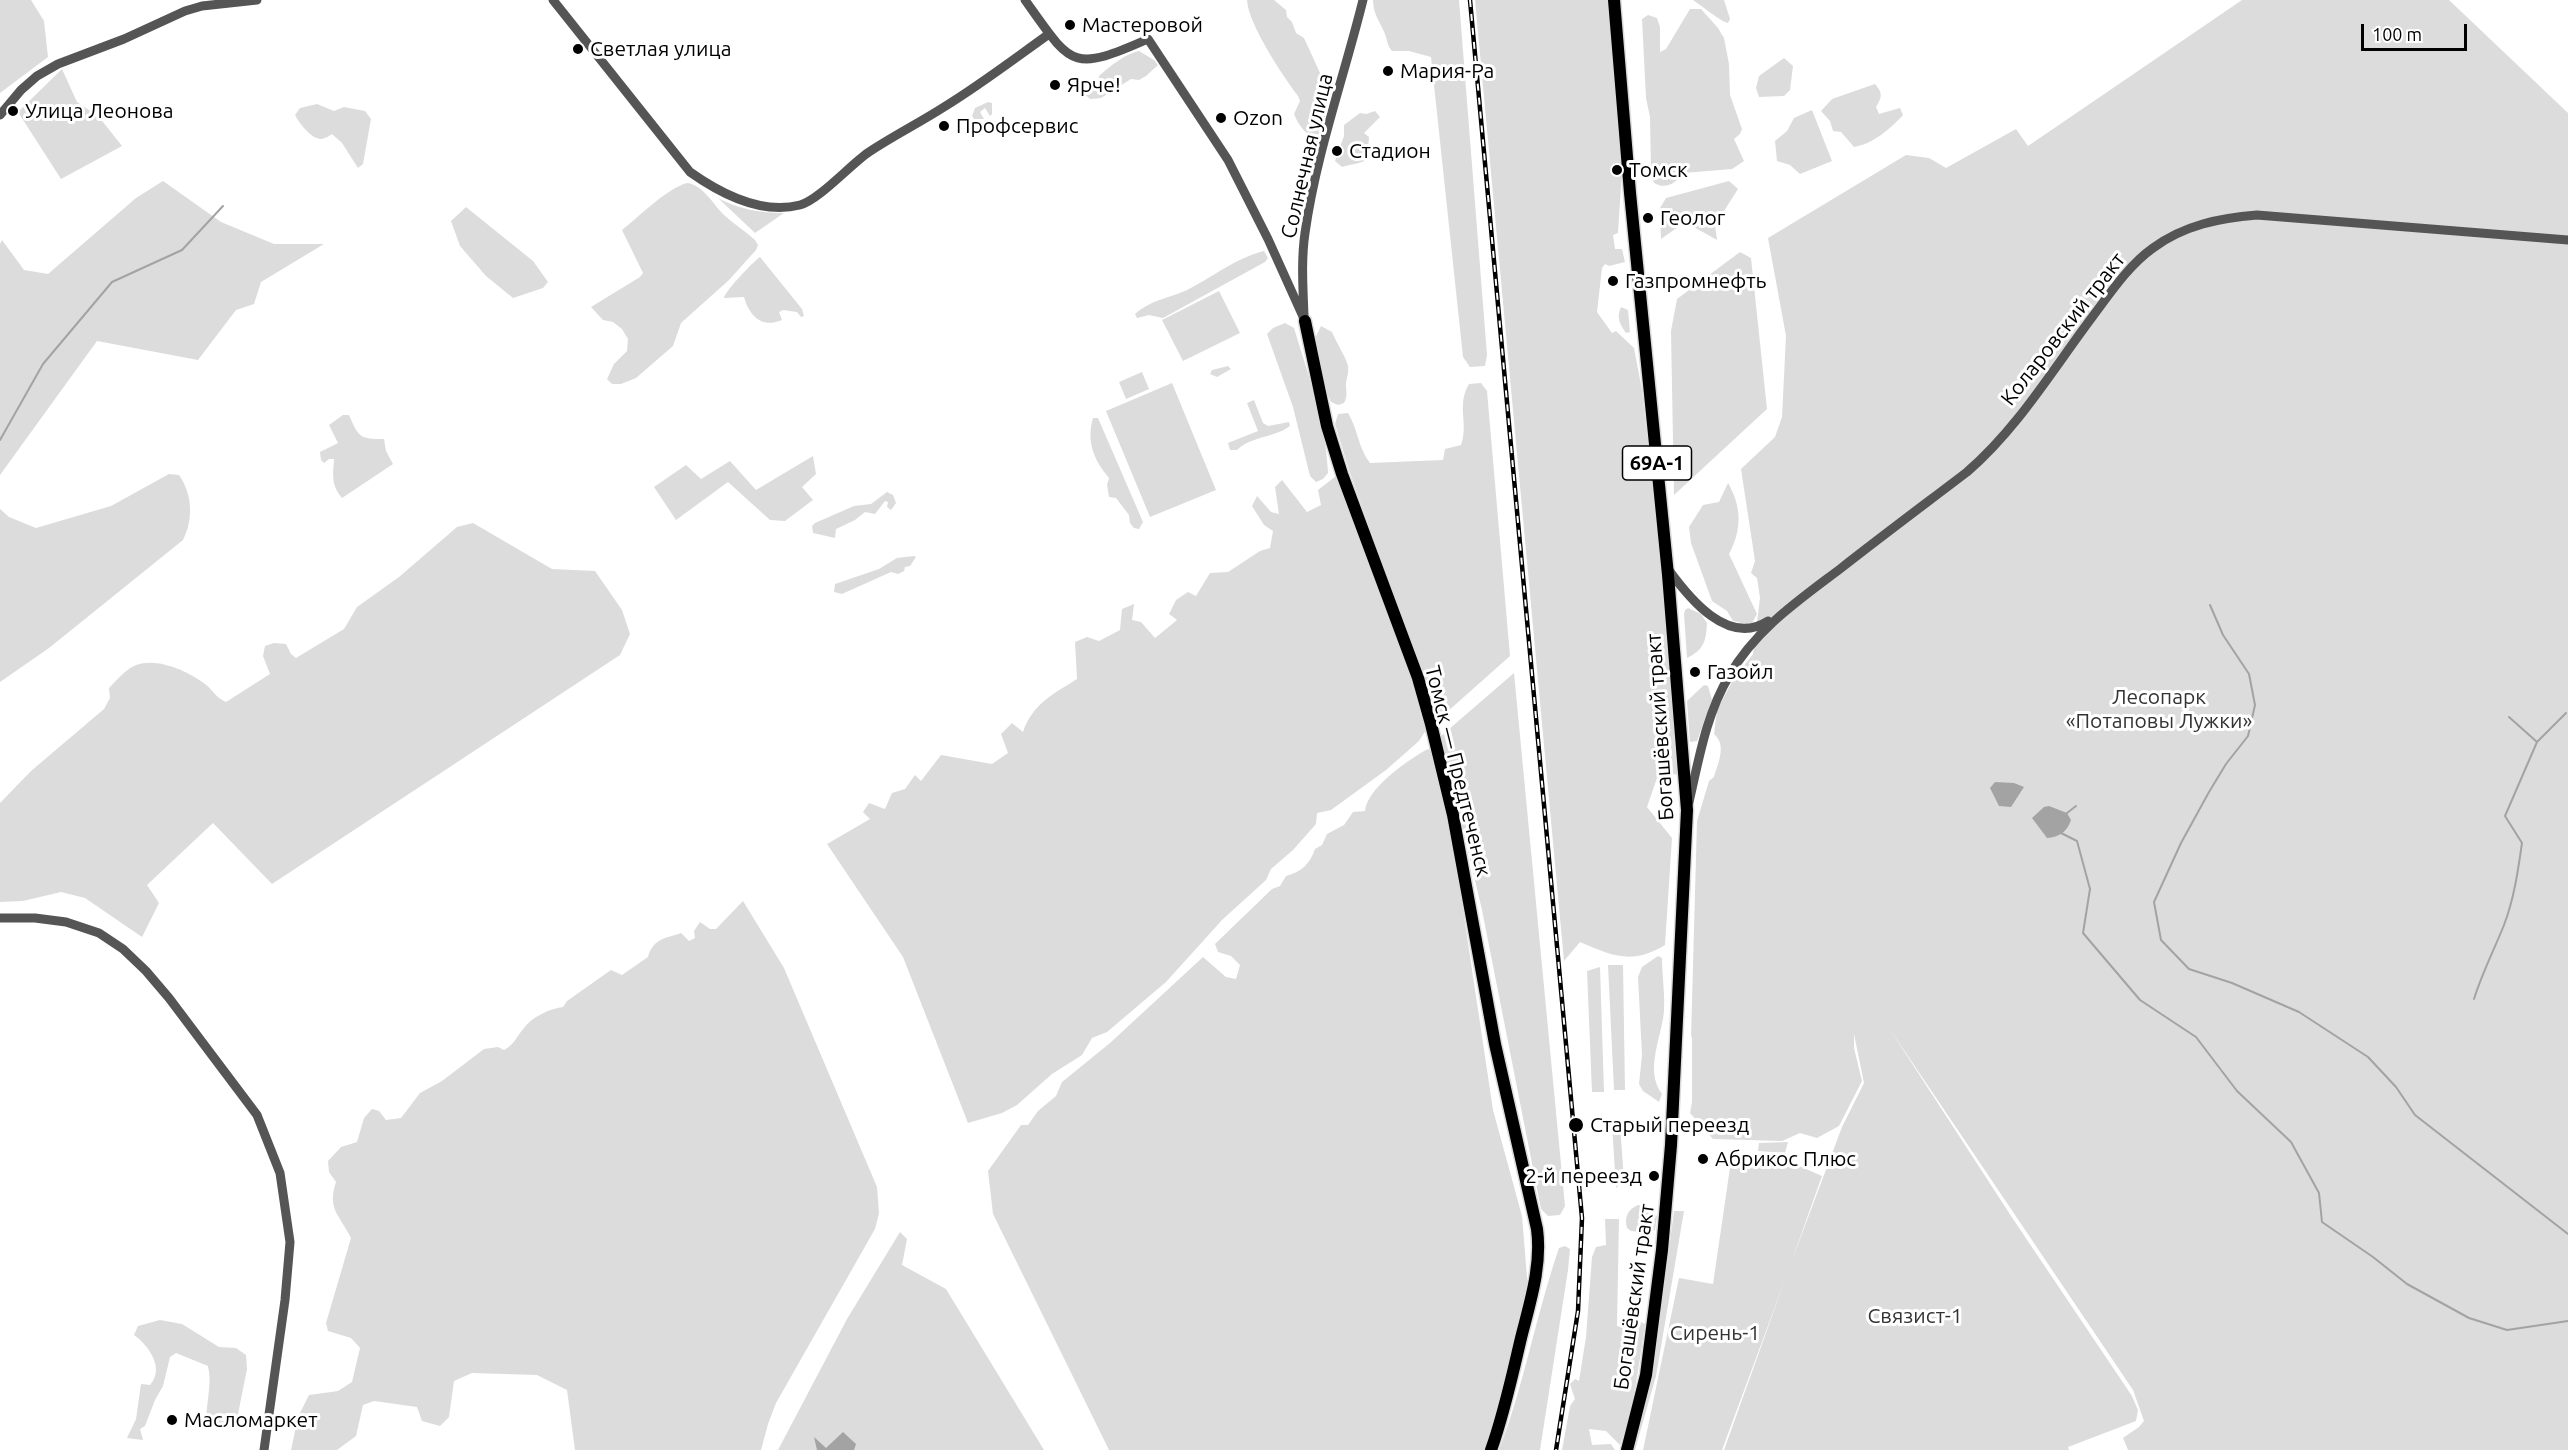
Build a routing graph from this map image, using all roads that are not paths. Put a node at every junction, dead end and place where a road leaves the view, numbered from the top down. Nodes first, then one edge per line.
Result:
1 (257, 0) edge
2 (553, 0) edge
3 (1025, 0) edge
4 (1363, 0) edge
5 (1614, 0) edge
6 (1049, 34) junction
7 (0, 115) edge
8 (2568, 240) edge
9 (1305, 321) junction
10 (1668, 569) junction
11 (1685, 592) junction
12 (1670, 596) junction
13 (1788, 609) junction
14 (1739, 628) junction
15 (1752, 643) junction
16 (1684, 756) junction
17 (1700, 756) junction
18 (1687, 810) junction
19 (0, 918) edge
20 (264, 1450) edge
21 (1491, 1450) edge
22 (1627, 1450) edge

1 - 7 street
2 - 6 street
3 - 6 street
4 - 9 street, Солнечная улица
5 - 10 main road, Богашёвский тракт / 69А-1
6 - 9 street
8 - 13 street, Коларовский тракт
9 - 21 main road, Томск — Предтеченск
10 - 11 street
10 - 12 main road, Богашёвский тракт
11 - 12 street
11 - 14 street
12 - 16 main road, Богашёвский тракт
13 - 14 street
13 - 15 street
14 - 15 street
15 - 17 street
16 - 17 street
16 - 18 main road, Богашёвский тракт
17 - 18 street
18 - 22 main road, Богашёвский тракт
19 - 20 street

